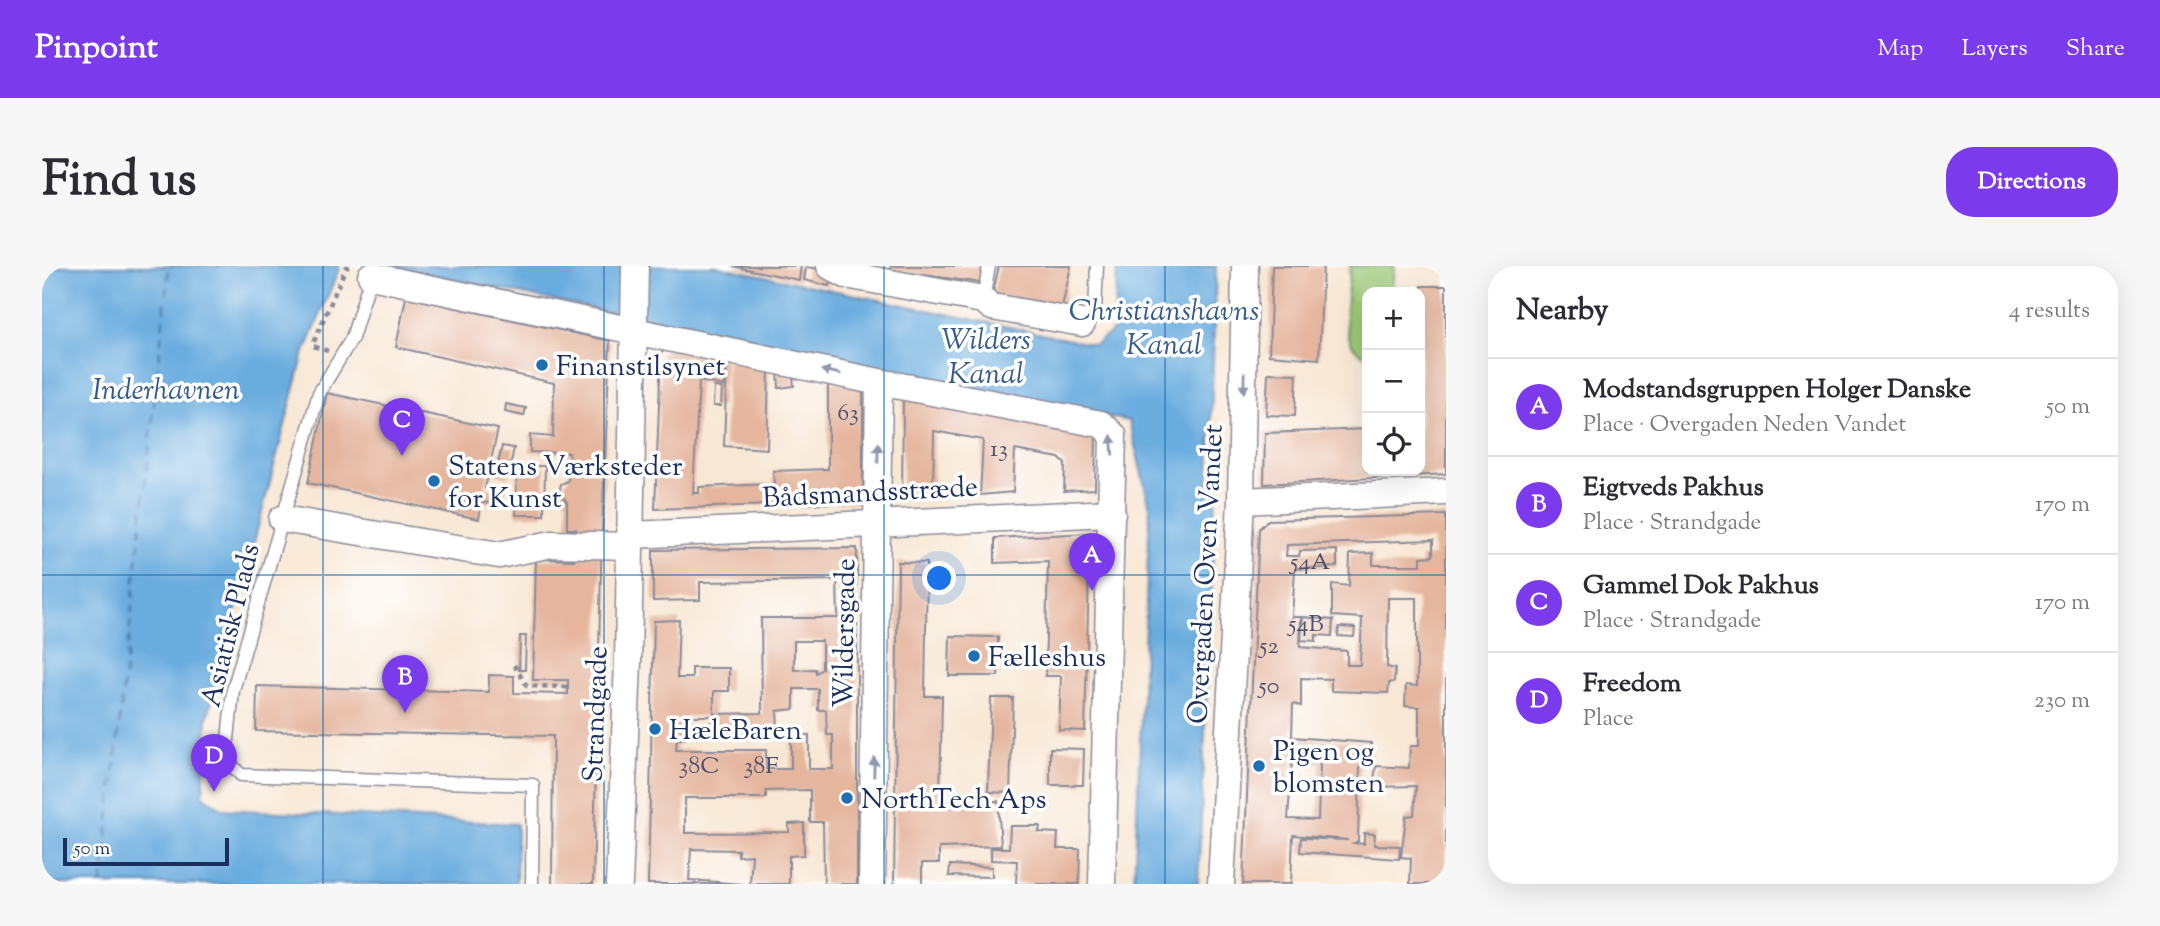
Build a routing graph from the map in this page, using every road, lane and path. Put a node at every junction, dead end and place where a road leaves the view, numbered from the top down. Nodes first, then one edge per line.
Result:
1 (635, 266) edge
2 (830, 266) edge
3 (989, 266) edge
4 (1097, 266) edge
5 (1245, 266) edge
6 (879, 274) edge
7 (371, 276) junction
8 (983, 300) junction
9 (1082, 323) joint
10 (634, 332) junction
11 (314, 342) dead end
12 (879, 382) junction
13 (1446, 492) edge
14 (1241, 502) junction
15 (1112, 513) junction
16 (282, 519) junction
17 (876, 522) junction
18 (630, 540) junction
19 (514, 665) dead end
20 (568, 687) dead end
21 (532, 884) edge
22 (619, 884) edge
23 (872, 884) edge
24 (1102, 884) edge
25 (1221, 884) edge

1 - 10 street, Strandgade
2 - 6 street
3 - 8 lane
4 - 9 lane
5 -> 14 street, Overgaden Oven Vandet
6 - 8 street
7 - 10 street
7 - 11 path
7 - 16 lane, Asiatisk Plads
8 - 9 street
12 -> 10 street
10 - 18 street, Strandgade
15 -> 12 street
17 -> 12 street, Wildersgade
13 - 14 street
14 - 25 street, Overgaden Oven Vandet
15 - 17 street, Bådsmandsstræde
15 - 24 street
16 - 18 street
16 - 21 lane, Asiatisk Plads
17 - 18 street, Bådsmandsstræde
23 -> 17 street, Wildersgade
18 - 22 street, Strandgade
19 - 20 path

